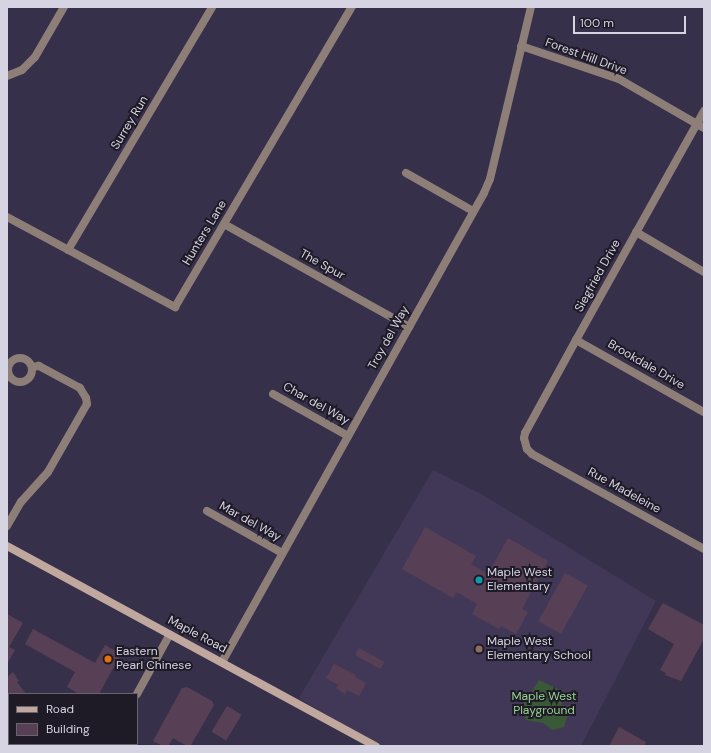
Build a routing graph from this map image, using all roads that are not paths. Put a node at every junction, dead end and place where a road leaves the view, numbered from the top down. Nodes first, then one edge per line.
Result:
1 (64, 7) edge
2 (212, 7) edge
3 (352, 7) edge
4 (531, 7) edge
5 (521, 46) junction
6 (7, 76) edge
7 (704, 111) edge
8 (700, 126) edge
9 (406, 173) dead end
10 (474, 211) junction
11 (7, 217) edge
12 (224, 224) junction
13 (636, 232) junction
14 (68, 250) junction
15 (704, 272) edge
16 (409, 327) junction
17 (576, 340) junction
18 (32, 367) dead end
19 (273, 394) dead end
20 (704, 412) edge
21 (348, 436) junction
22 (532, 454) joint
23 (207, 511) dead end
24 (7, 526) edge
25 (7, 546) edge
26 (704, 549) edge
27 (282, 554) junction
28 (170, 634) junction
29 (222, 662) junction
30 (138, 693) edge
31 (376, 746) edge

1 - 6 street
2 - 14 street, Surrey Run
3 - 12 street, Hunters Lane
4 - 5 street, Troy del Way
5 - 8 street, Forest Hill Drive
5 - 10 street, Troy del Way
7 - 8 street, Siegfried Drive
8 - 13 street, Siegfried Drive
9 - 10 street
10 - 16 street, Troy del Way
11 - 14 street, Hunters Lane
12 - 14 street, Hunters Lane
12 - 16 street, The Spur
13 - 15 street
13 - 17 street, Siegfried Drive
16 - 21 street, Troy del Way
17 - 20 street, Brookdale Drive
17 - 22 street, Siegfried Drive
18 - 24 street
19 - 21 street, Char del Way
21 - 27 street, Troy del Way
22 - 26 street, Rue Madeleine
23 - 27 street, Mar del Way
25 - 28 main road, Maple Road
27 - 29 street, Troy del Way
28 - 29 main road, Maple Road
28 - 30 street
29 - 31 main road, Maple Road

